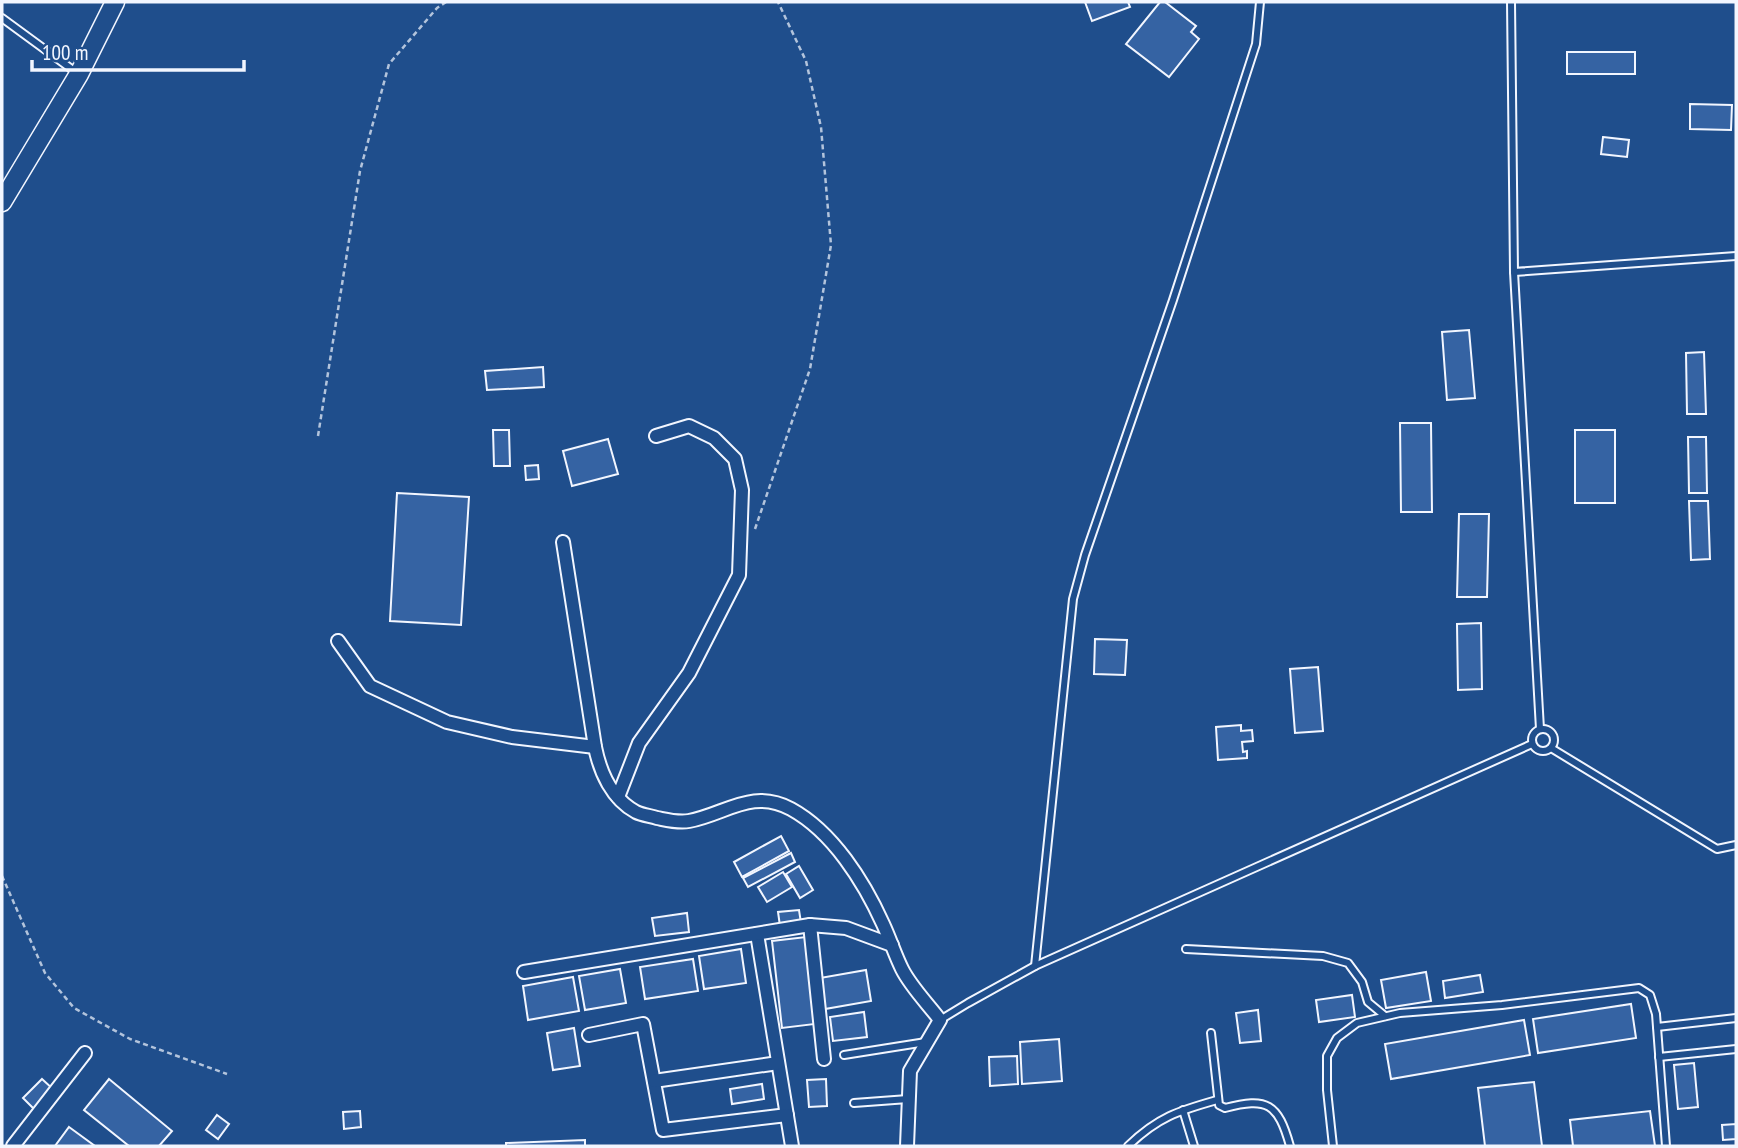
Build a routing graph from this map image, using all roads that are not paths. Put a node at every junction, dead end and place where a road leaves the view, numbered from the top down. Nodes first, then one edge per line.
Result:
1 (115, 2) edge
2 (1260, 2) edge
3 (1511, 2) edge
4 (2, 18) edge
5 (79, 74) junction
6 (2, 202) edge
7 (1736, 256) edge
8 (1514, 272) junction
9 (656, 436) dead end
10 (563, 542) dead end
11 (338, 641) dead end
12 (1540, 730) junction
13 (1532, 744) junction
14 (595, 747) junction
15 (1551, 748) junction
16 (618, 797) junction
17 (1736, 845) edge
18 (810, 925) junction
19 (757, 934) junction
20 (892, 945) junction
21 (1186, 949) dead end
22 (1035, 966) junction
23 (524, 972) dead end
24 (1385, 1016) junction
25 (1736, 1018) edge
26 (940, 1020) junction
27 (1657, 1027) junction
28 (1211, 1033) dead end
29 (589, 1035) dead end
30 (926, 1042) junction
31 (1736, 1049) edge
32 (85, 1054) dead end
33 (844, 1055) dead end
34 (1659, 1057) junction
35 (824, 1059) dead end
36 (778, 1063) junction
37 (654, 1081) junction
38 (908, 1099) junction
39 (1217, 1100) junction
40 (854, 1103) dead end
41 (1183, 1110) junction
42 (787, 1115) junction
43 (13, 1146) edge
44 (792, 1146) edge
45 (907, 1146) edge
46 (1128, 1146) edge
47 (1194, 1146) edge
48 (1290, 1146) edge
49 (1333, 1146) edge
50 (1666, 1146) edge

1 - 5 street
2 - 22 lane
3 - 8 lane
4 - 5 lane
5 - 6 street
7 - 8 lane
8 - 12 lane
9 - 16 street
10 - 14 street
11 - 14 street
12 - 13 lane
12 - 15 lane
13 - 15 lane
13 - 22 lane
14 - 16 street
15 - 17 lane
16 - 20 street
18 - 19 street
18 - 20 street
18 - 35 street
19 - 23 street
19 - 36 street
20 - 26 street
21 - 24 lane
22 - 26 lane
24 - 27 lane
24 - 49 lane
25 - 27 lane
26 - 30 street
27 - 34 lane
28 - 39 lane
29 - 37 street
30 - 33 lane
30 - 38 street
31 - 34 lane
32 - 43 street
34 - 50 lane
36 - 37 street
36 - 42 street
37 - 42 street
38 - 40 lane
38 - 45 street
39 - 41 lane
39 - 48 lane
41 - 46 lane
41 - 47 lane
42 - 44 street

